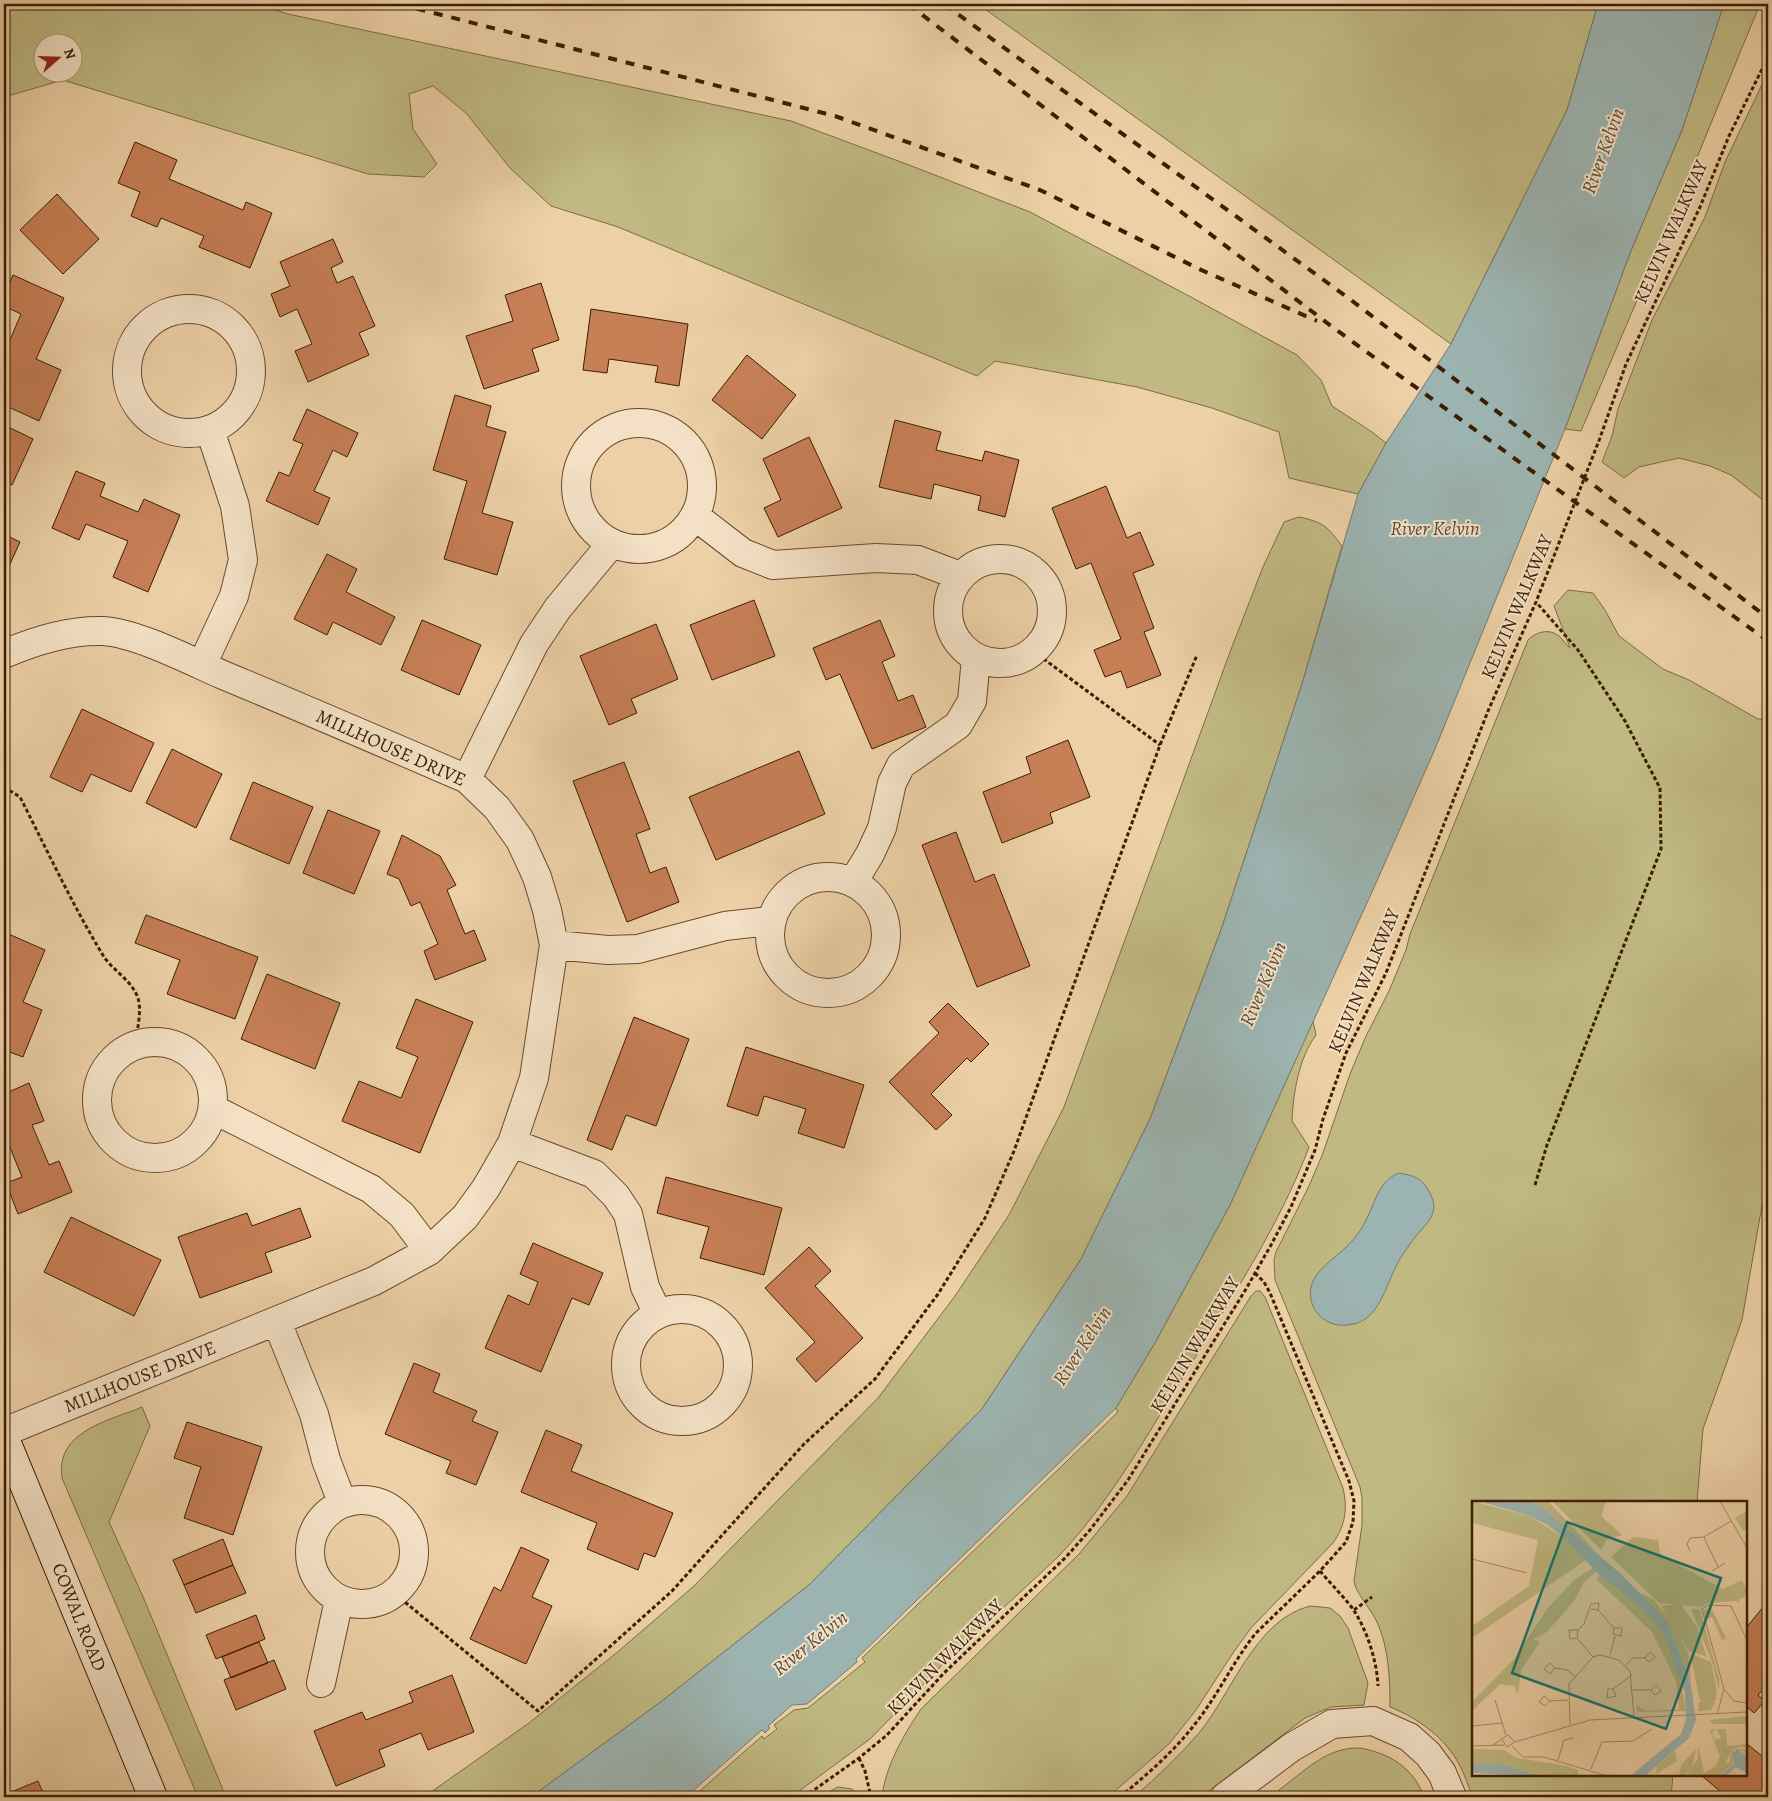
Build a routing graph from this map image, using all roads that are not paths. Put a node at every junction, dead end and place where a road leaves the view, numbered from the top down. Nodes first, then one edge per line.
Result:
1 (210, 430) junction
2 (695, 516) junction
3 (612, 543) junction
4 (960, 576) junction
5 (4, 654) edge
6 (976, 658) junction
7 (202, 665) junction
8 (467, 779) junction
9 (853, 882) junction
10 (770, 921) junction
11 (554, 945) junction
12 (213, 1109) junction
13 (512, 1144) junction
14 (428, 1251) junction
15 (658, 1314) junction
16 (277, 1322) junction
17 (4, 1434) edge
18 (342, 1502) junction
19 (339, 1600) junction
20 (321, 1683) dead end
21 (153, 1797) edge
22 (1225, 1797) edge
23 (1452, 1797) edge

1 - 1 street
1 - 7 street
2 - 3 street
2 - 3 street
2 - 4 street
3 - 8 street
4 - 6 street
4 - 6 street
5 - 7 street, MILLHOUSE DRIVE
6 - 9 street
7 - 8 street, MILLHOUSE DRIVE
8 - 11 street, MILLHOUSE DRIVE
9 - 10 street
9 - 10 street
10 - 11 street
11 - 13 street, MILLHOUSE DRIVE
12 - 12 street
12 - 14 street
13 - 14 street, MILLHOUSE DRIVE
13 - 15 street
14 - 16 street, MILLHOUSE DRIVE
15 - 15 street
16 - 17 street, MILLHOUSE DRIVE
16 - 18 street
17 - 21 street, COWAL ROAD
18 - 19 street
18 - 19 street
19 - 20 street
22 - 23 street

